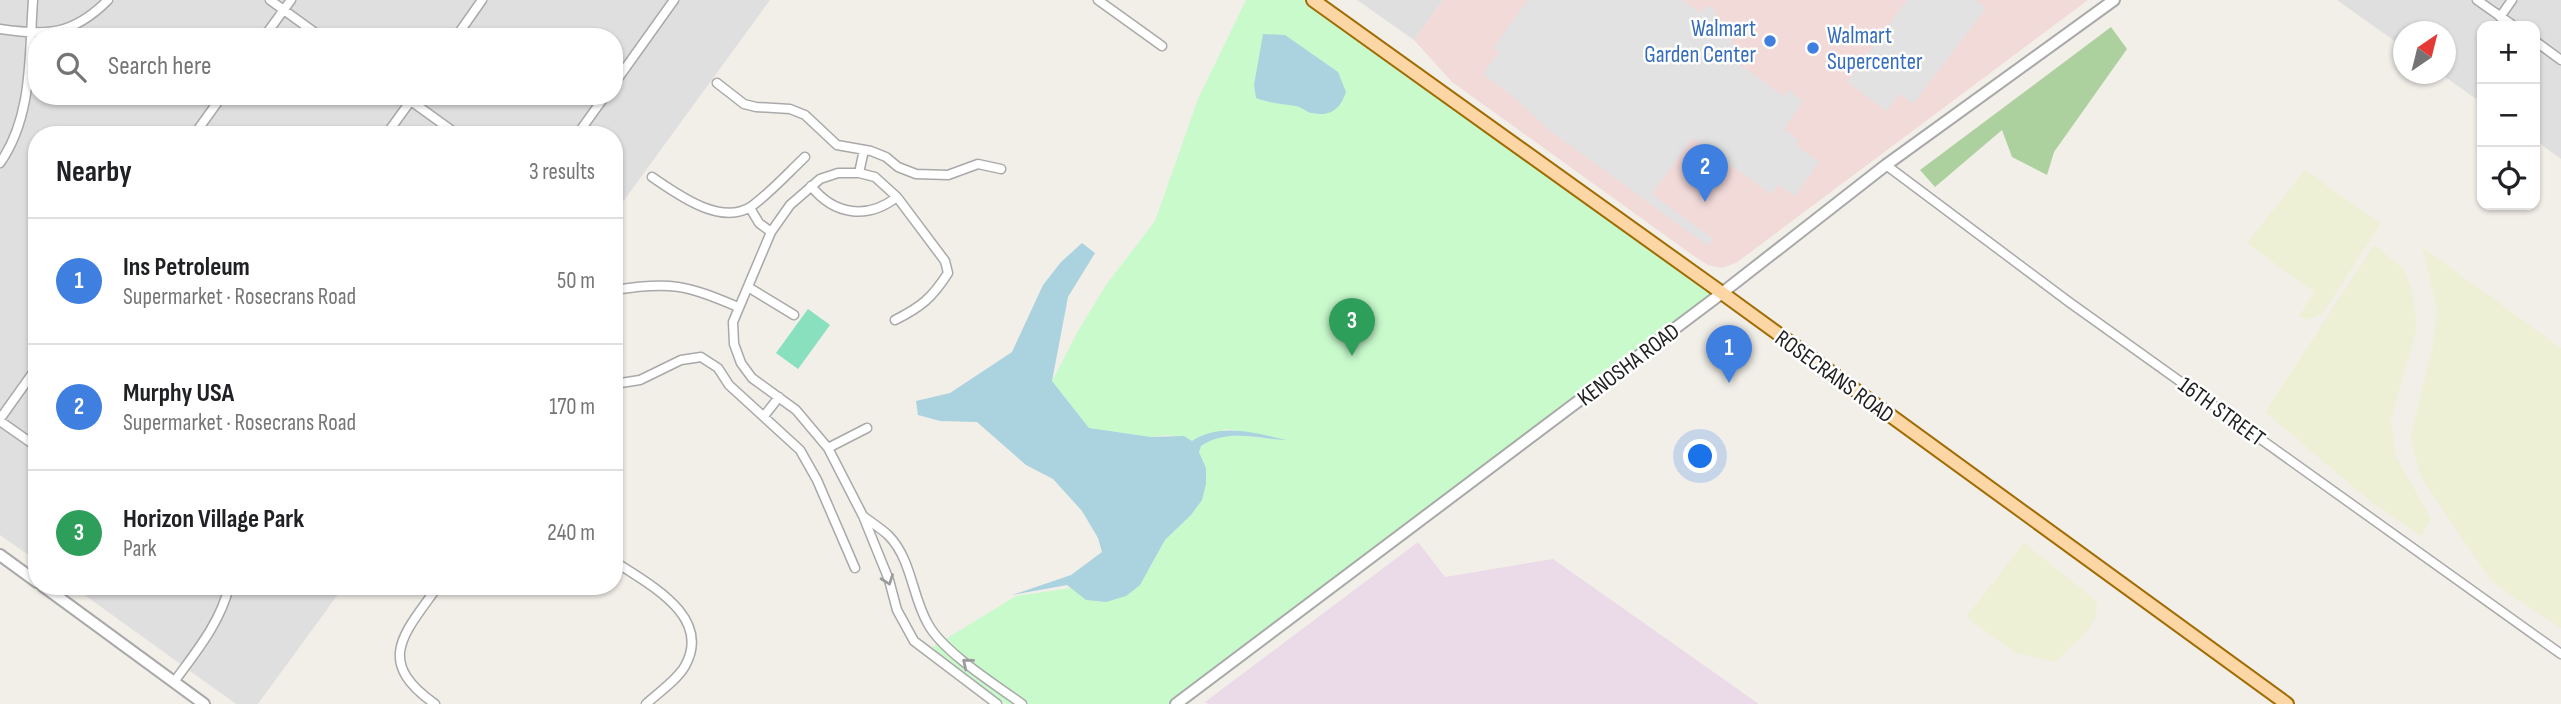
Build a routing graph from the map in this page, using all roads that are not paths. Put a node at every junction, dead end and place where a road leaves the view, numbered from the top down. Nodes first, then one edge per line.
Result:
1 (33, 0) edge
2 (270, 0) edge
3 (291, 0) edge
4 (482, 0) edge
5 (674, 0) edge
6 (1098, 0) edge
7 (1313, 0) edge
8 (2114, 0) edge
9 (2477, 0) edge
10 (2512, 0) edge
11 (105, 3) edge
12 (284, 10) junction
13 (2500, 17) junction
14 (2506, 21) edge
15 (30, 28) edge
16 (69, 28) edge
17 (271, 28) edge
18 (309, 28) edge
19 (462, 28) edge
20 (0, 29) edge
21 (28, 32) edge
22 (2540, 45) edge
23 (1162, 46) dead end
24 (28, 54) edge
25 (2561, 60) edge
26 (623, 71) edge
27 (717, 83) dead end
28 (216, 105) edge
29 (405, 105) edge
30 (418, 105) edge
31 (599, 105) edge
32 (200, 126) edge
33 (392, 126) edge
34 (446, 126) edge
35 (583, 126) edge
36 (864, 150) junction
37 (805, 157) dead end
38 (0, 163) edge
39 (1886, 165) junction
40 (1001, 169) dead end
41 (859, 173) junction
42 (652, 177) dead end
43 (811, 186) junction
44 (897, 197) junction
45 (750, 208) junction
46 (771, 232) junction
47 (748, 288) junction
48 (623, 289) edge
49 (1722, 293) junction
50 (738, 307) junction
51 (794, 315) dead end
52 (895, 320) dead end
53 (28, 380) edge
54 (623, 383) edge
55 (779, 397) junction
56 (764, 416) junction
57 (0, 420) edge
58 (867, 428) dead end
59 (28, 440) edge
60 (828, 448) junction
61 (863, 516) junction
62 (0, 555) edge
63 (623, 567) edge
64 (855, 568) dead end
65 (28, 575) edge
66 (55, 595) edge
67 (227, 595) edge
68 (432, 595) edge
69 (2561, 653) edge
70 (174, 682) junction
71 (992, 702) edge
72 (204, 704) edge
73 (435, 704) edge
74 (646, 704) edge
75 (1022, 704) edge
76 (1176, 704) edge
77 (2287, 704) edge

1 - 15 street
2 - 12 street
3 - 12 street
4 - 19 street
5 - 26 street
6 - 23 street
7 - 49 main road, ROSECRANS ROAD
8 - 39 street, KENOSHA ROAD
9 - 13 street
10 - 13 street
11 - 16 street
12 - 17 street
12 - 18 street
13 - 14 street
20 - 21 street
22 - 25 street
24 - 38 street
27 - 36 street
28 - 32 street
29 - 33 street
30 - 34 street
31 - 35 street
36 - 40 street
36 - 41 street
37 - 45 street
39 - 49 street, KENOSHA ROAD
39 - 69 street, 16TH STREET
41 - 43 street
41 - 44 street
42 - 45 street
43 - 44 street
43 - 46 street
44 - 52 street
45 - 46 street
46 - 47 street
47 - 50 street
47 - 51 street
48 - 50 street
49 - 76 street, KENOSHA ROAD
49 - 77 main road, ROSECRANS ROAD
50 - 55 street
53 - 57 street
54 - 56 street
55 - 56 street
55 - 60 street
56 - 64 street
57 - 59 street
58 - 60 street
60 - 61 street
61 -> 71 street
75 -> 61 street
62 - 65 street
63 - 74 street
66 - 70 street
67 - 70 street
68 - 73 street
70 - 72 street

